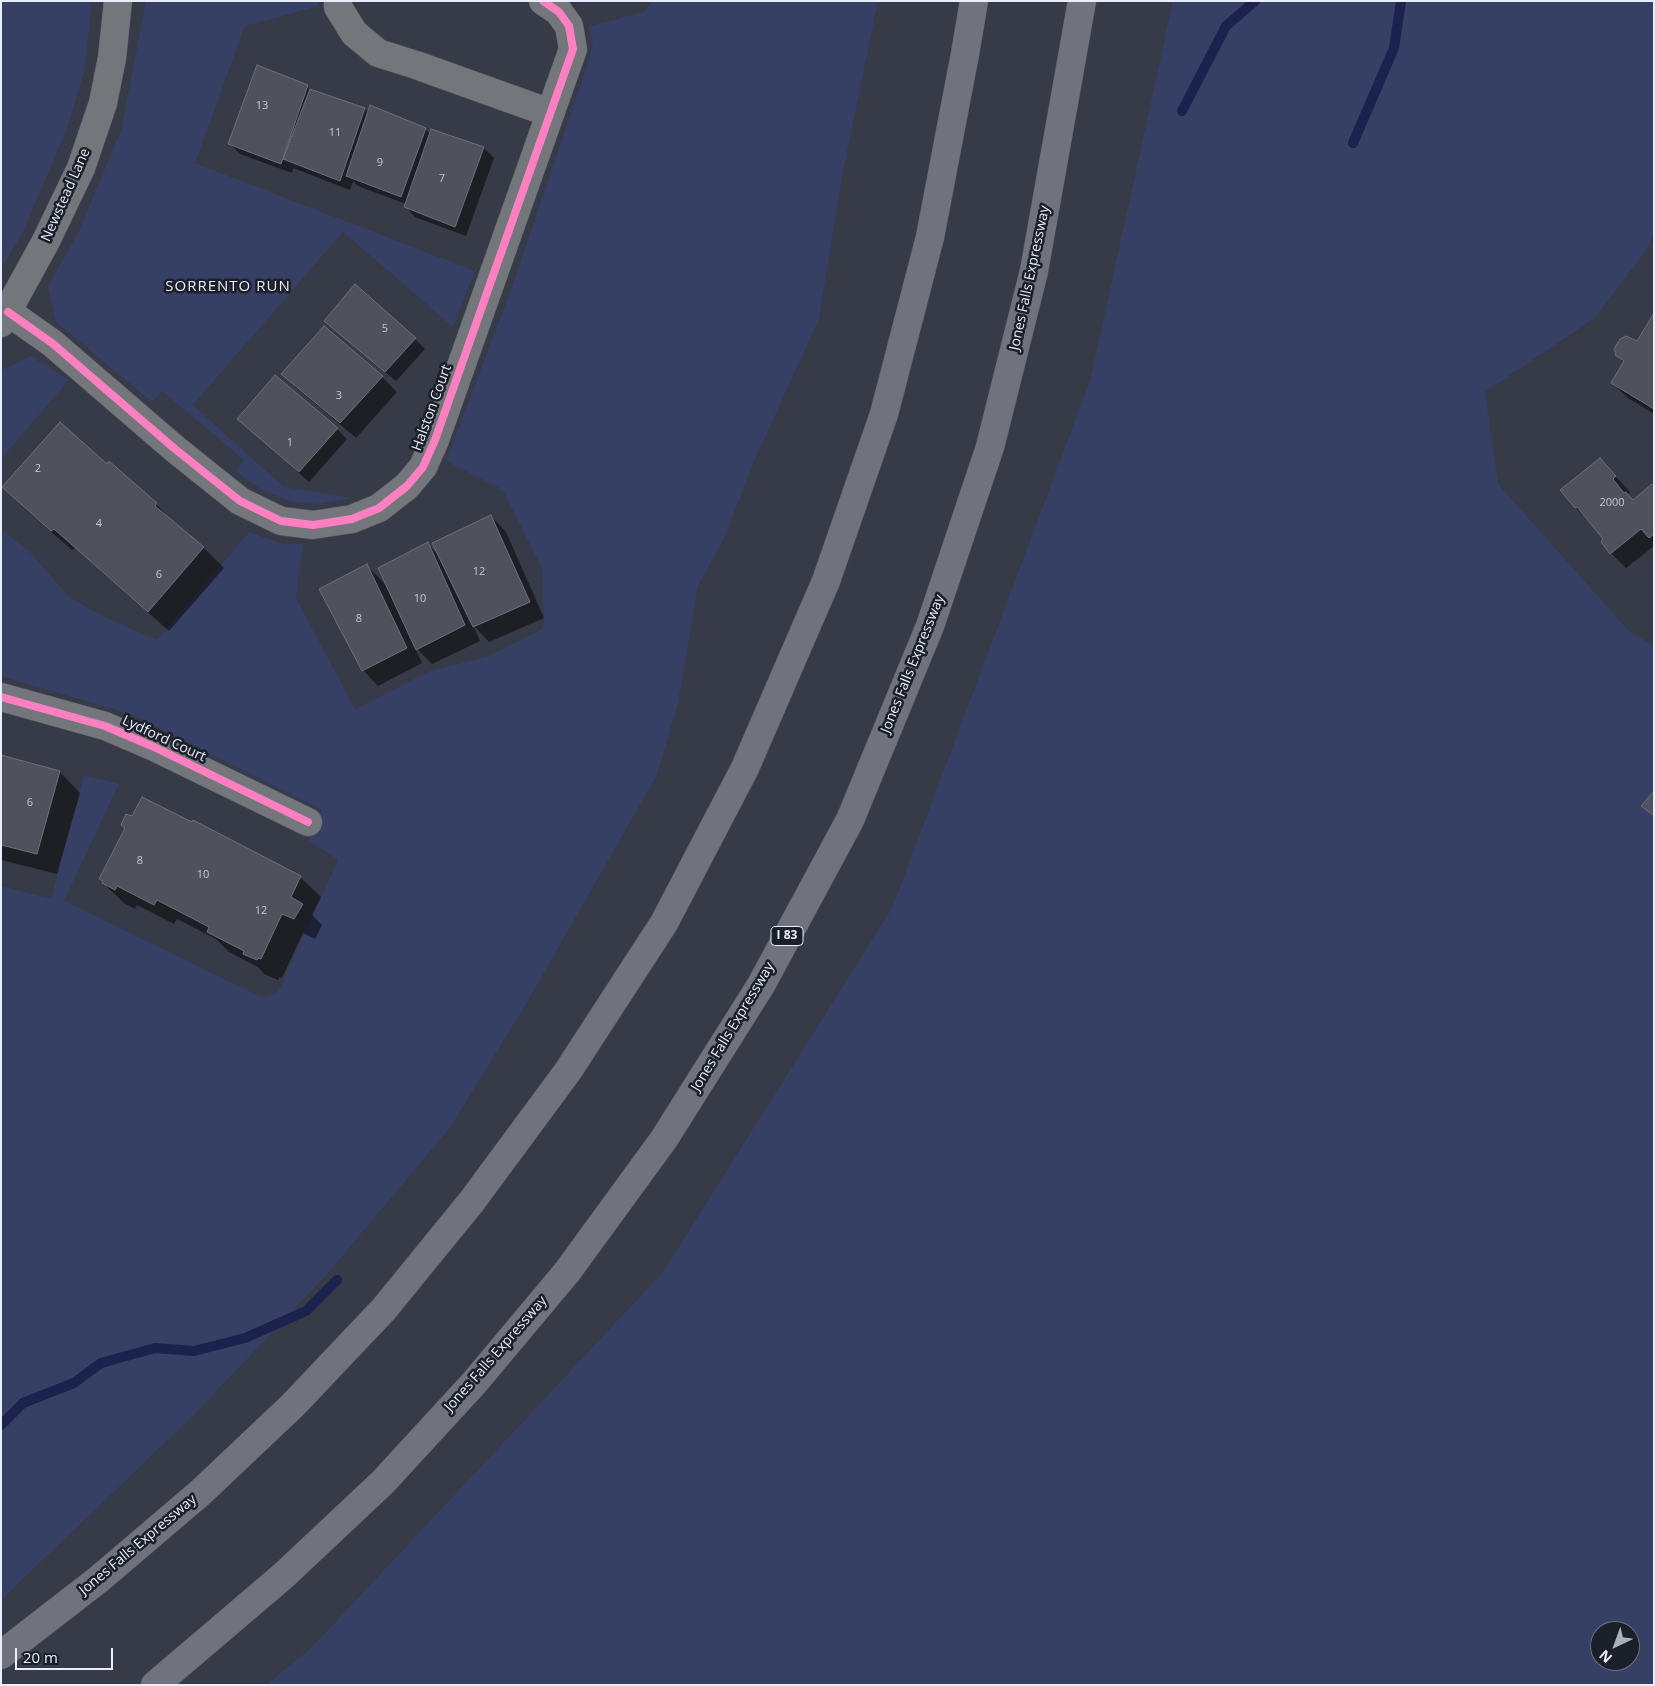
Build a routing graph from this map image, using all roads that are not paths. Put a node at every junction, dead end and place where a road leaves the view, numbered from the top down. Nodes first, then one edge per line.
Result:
1 (118, 1) edge
2 (338, 1) edge
3 (544, 1) edge
4 (974, 1) edge
5 (1082, 1) edge
6 (550, 113) junction
7 (5, 318) edge
8 (1, 697) edge
9 (308, 822) dead end
10 (1, 1655) edge
11 (155, 1685) edge

1 - 7 street, Newstead Lane
2 - 6 street
3 - 6 street, Halston Court
4 - 10 highway, Jones Falls Expressway
5 - 11 highway, Jones Falls Expressway / I 83
6 - 7 street, Halston Court
8 - 9 street, Lydford Court

